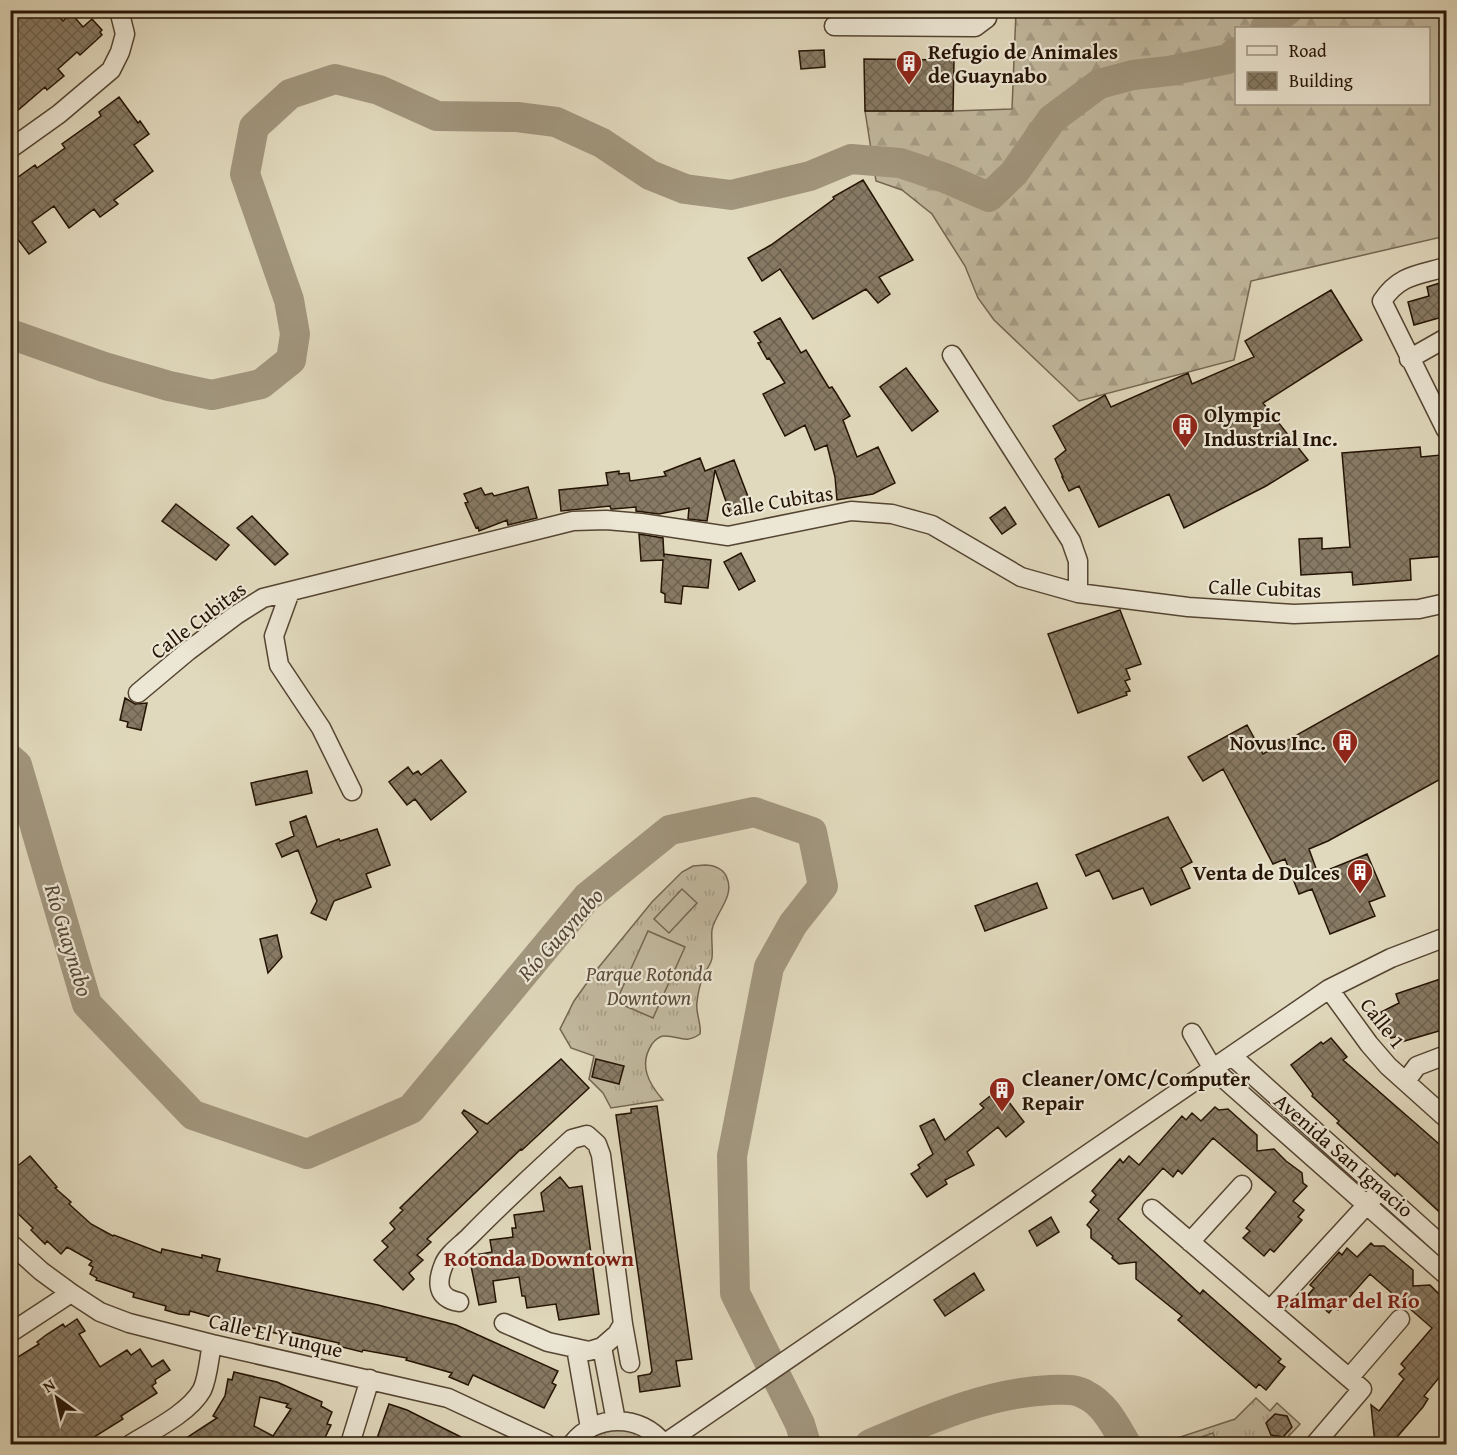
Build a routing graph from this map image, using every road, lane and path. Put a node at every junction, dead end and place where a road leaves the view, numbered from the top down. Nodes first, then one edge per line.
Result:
1 (119, 10) edge
2 (988, 10) edge
3 (834, 26) dead end
4 (10, 149) edge
5 (1446, 267) edge
6 (1446, 338) edge
7 (952, 355) dead end
8 (1409, 358) junction
9 (1446, 430) edge
10 (290, 592) junction
11 (1078, 593) junction
12 (1446, 603) edge
13 (138, 693) dead end
14 (352, 791) dead end
15 (1446, 937) edge
16 (1329, 989) junction
17 (1192, 1033) dead end
18 (1232, 1056) junction
19 (1446, 1056) edge
20 (1213, 1069) junction
21 (1406, 1081) junction
22 (1446, 1118) edge
23 (1242, 1185) dead end
24 (1380, 1190) junction
25 (1366, 1205) junction
26 (1152, 1209) dead end
27 (1190, 1242) junction
28 (10, 1243) edge
29 (1446, 1249) edge
30 (1446, 1275) edge
31 (71, 1293) junction
32 (459, 1302) dead end
33 (1270, 1310) junction
34 (1400, 1319) dead end
35 (504, 1323) dead end
36 (623, 1324) junction
37 (10, 1333) edge
38 (212, 1344) junction
39 (589, 1349) junction
40 (630, 1364) dead end
41 (1349, 1378) junction
42 (370, 1379) junction
43 (603, 1424) junction
44 (130, 1444) edge
45 (350, 1444) edge
46 (547, 1444) edge
47 (572, 1444) edge
48 (664, 1444) edge
49 (1315, 1444) edge

1 - 4 street
2 - 3 street
5 - 8 street
6 - 8 street
7 - 11 street
8 - 9 street
10 - 11 street, Calle Cubitas
10 - 13 street, Calle Cubitas
10 - 14 street
11 - 12 street, Calle Cubitas
15 - 16 street
16 - 18 street
16 - 21 street, Calle 1
17 - 20 street, Avenida San Ignacio
18 - 20 street
18 - 24 street, Avenida San Ignacio
19 - 21 street, Calle 1
20 - 25 street, Avenida San Ignacio
20 - 48 street
21 - 22 street, Calle 1
23 - 27 street
24 - 25 street
24 - 29 street, Avenida San Ignacio
25 - 30 street, Avenida San Ignacio
25 - 33 street
26 - 27 street
27 - 33 street
28 - 31 street, Calle El Yunque
31 - 37 street
31 - 38 street, Calle El Yunque
32 - 36 street
33 - 41 street
34 - 41 street
35 - 39 street
36 - 39 street
36 - 40 street
38 - 42 street, Calle El Yunque
38 - 44 street
39 - 43 street
39 - 43 street
41 - 49 street
42 - 45 street
42 - 46 street, Calle El Yunque
43 - 47 street
43 - 48 street

